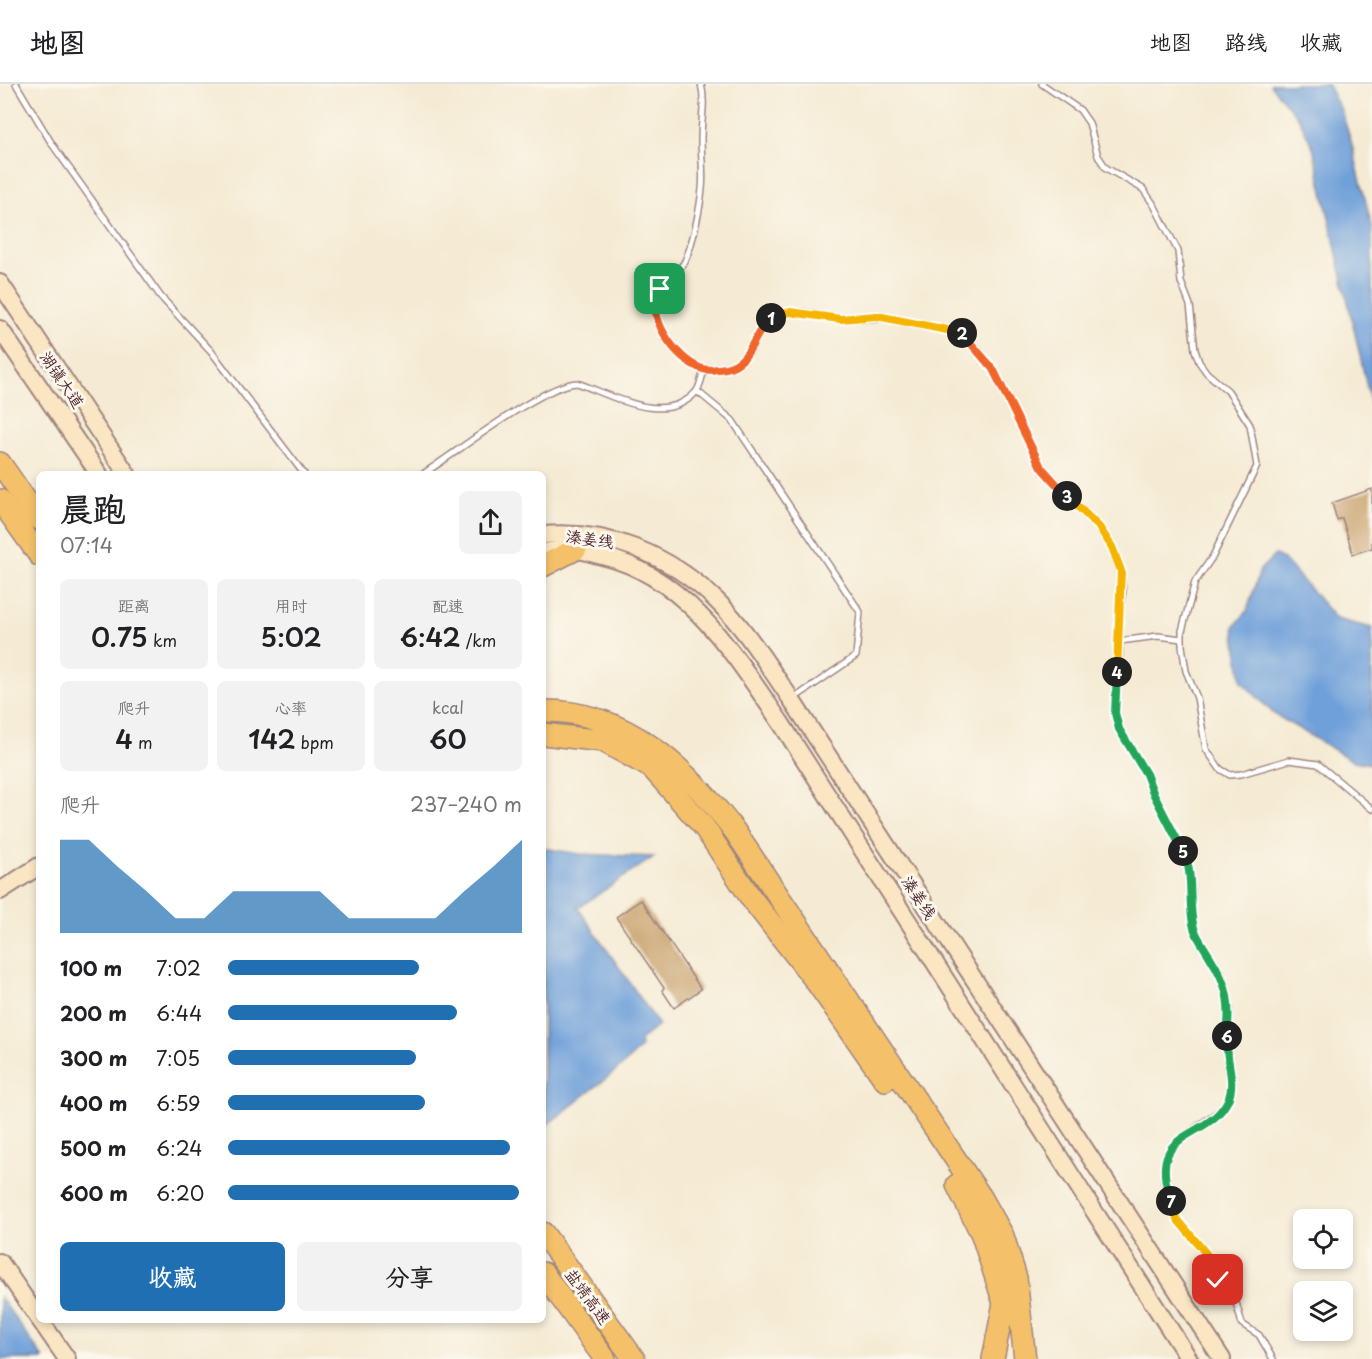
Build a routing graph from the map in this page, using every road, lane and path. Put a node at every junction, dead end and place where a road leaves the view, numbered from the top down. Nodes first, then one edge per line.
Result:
1 (16, 84) edge
2 (701, 84) edge
3 (1042, 84) edge
4 (0, 283) edge
5 (0, 329) edge
6 (704, 370) junction
7 (697, 392) junction
8 (0, 463) edge
9 (97, 471) edge
10 (125, 471) edge
11 (302, 471) edge
12 (427, 471) edge
13 (0, 500) edge
14 (36, 515) edge
15 (546, 535) edge
16 (576, 549) junction
17 (36, 551) edge
18 (546, 552) edge
19 (546, 564) edge
20 (1182, 639) junction
21 (1120, 640) junction
22 (791, 699) junction
23 (546, 700) edge
24 (546, 711) edge
25 (568, 711) junction
26 (546, 734) edge
27 (1372, 809) edge
28 (36, 868) edge
29 (0, 891) edge
30 (546, 1237) edge
31 (0, 1262) edge
32 (546, 1277) edge
33 (1004, 1303) junction
34 (598, 1309) junction
35 (36, 1315) edge
36 (42, 1323) edge
37 (1023, 1327) junction
38 (67, 1359) edge
39 (605, 1359) edge
40 (634, 1359) edge
41 (642, 1359) edge
42 (993, 1359) edge
43 (1006, 1359) edge
44 (1016, 1359) edge
45 (1025, 1359) edge
46 (1189, 1359) edge
47 (1222, 1359) edge
48 (1273, 1359) edge

1 - 11 lane
2 - 6 lane
3 - 20 lane
4 - 10 main road, 湖镇大道
5 - 9 main road, 湖镇大道
6 - 7 lane
6 - 21 lane
7 - 12 lane
7 - 22 lane
8 - 14 highway
13 - 17 highway
15 - 22 main road, 溱姜线
16 - 18 main road, 溱姜线
16 - 19 highway
16 - 46 main road, 溱姜线
20 - 21 lane
20 - 27 lane
21 - 48 lane
22 - 47 main road, 溱姜线
23 - 25 highway
24 - 25 highway
25 - 37 highway
26 - 33 highway
28 - 29 main road
30 - 34 highway, 盐靖高速
31 - 35 main road
32 - 39 highway, 盐靖高速
33 - 42 highway
33 - 43 highway
34 - 40 highway, 盐靖高速
34 - 41 highway
36 - 38 main road
37 - 44 highway
37 - 45 highway

